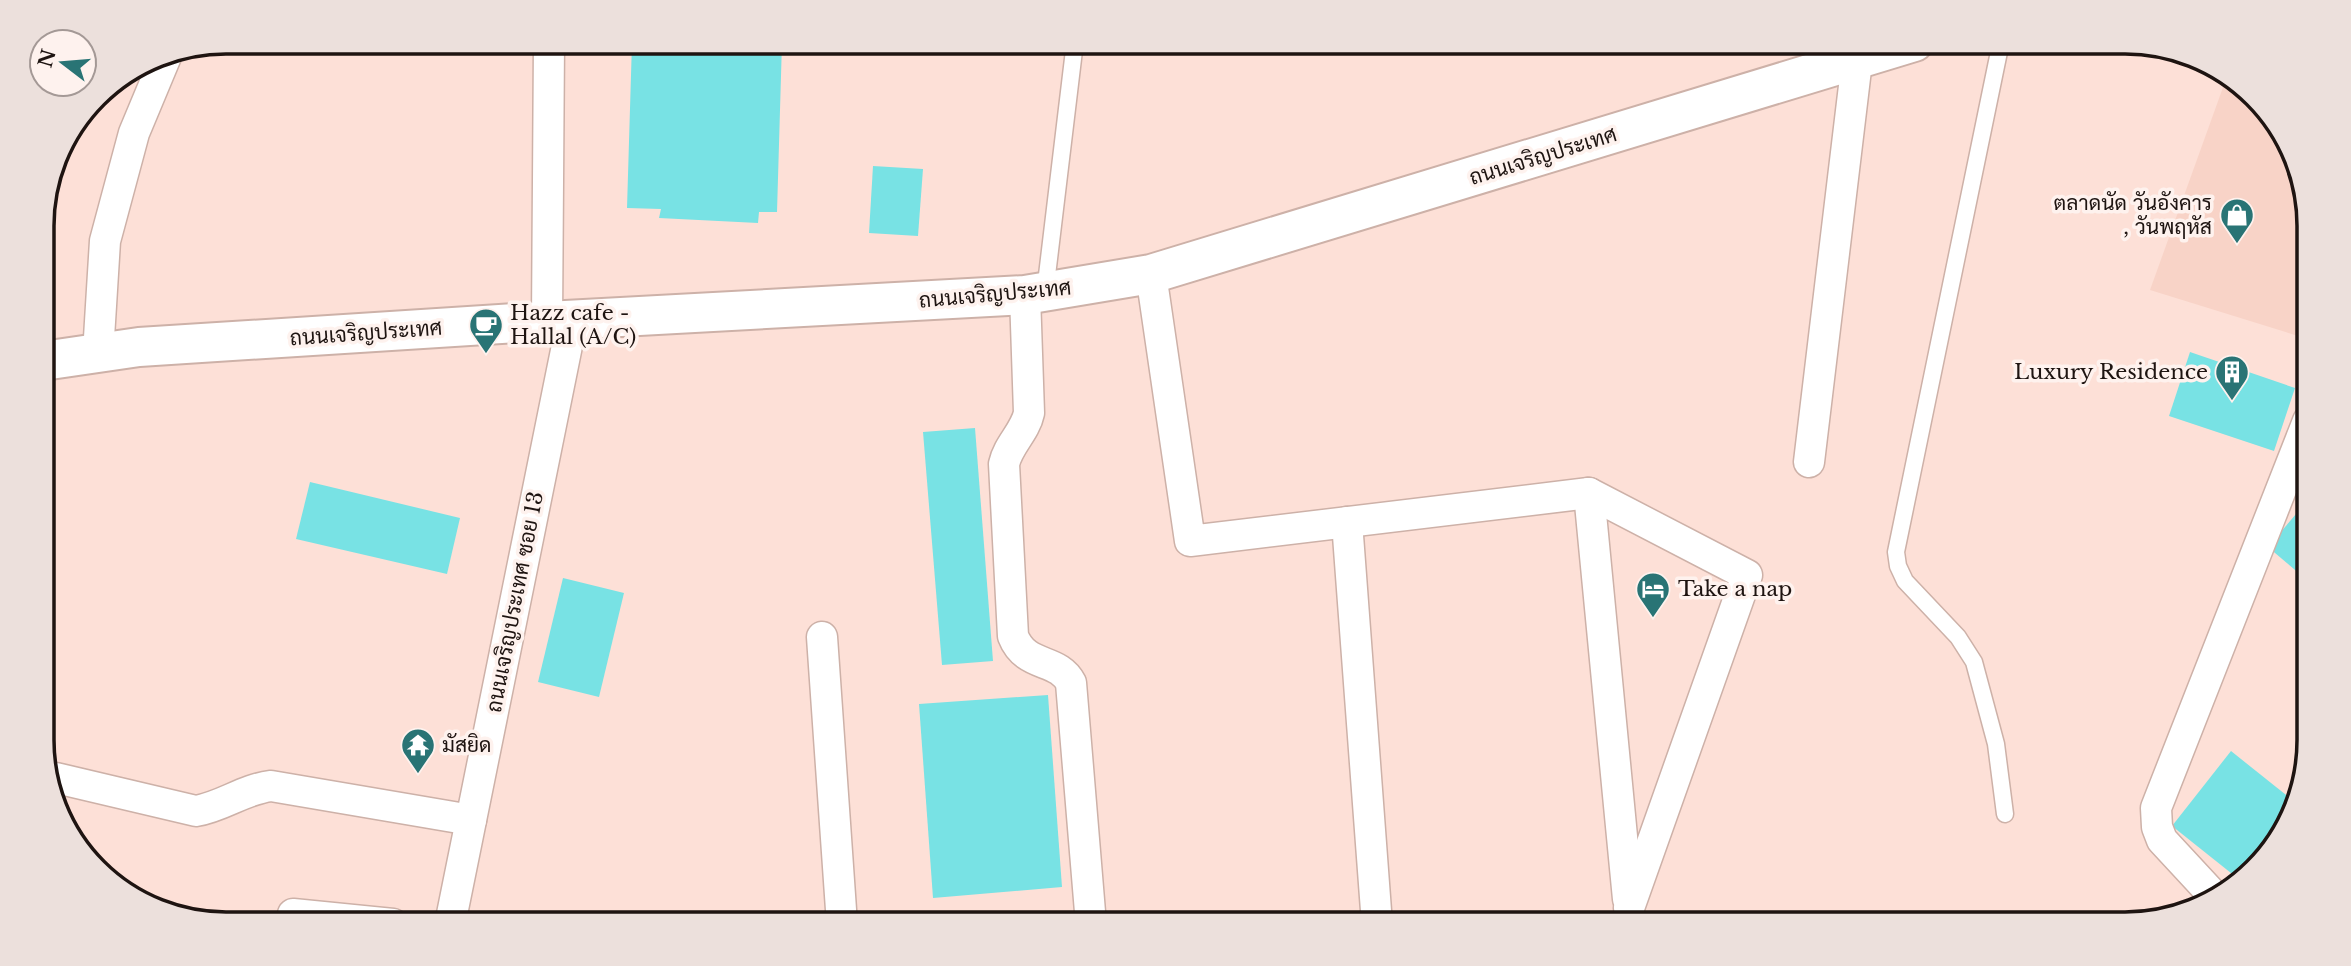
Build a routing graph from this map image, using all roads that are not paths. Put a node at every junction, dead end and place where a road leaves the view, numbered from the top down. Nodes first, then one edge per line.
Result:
1 (549, 54) edge
2 (1073, 54) edge
3 (1878, 54) edge
4 (1999, 54) edge
5 (1857, 61) junction
6 (162, 66) edge
7 (1151, 274) junction
8 (1035, 294) junction
9 (559, 321) junction
10 (97, 354) junction
11 (55, 359) edge
12 (2297, 449) edge
13 (1809, 462) dead end
14 (1588, 493) junction
15 (1347, 522) junction
16 (822, 637) dead end
17 (59, 779) edge
18 (2005, 814) dead end
19 (471, 820) junction
20 (2209, 890) edge
21 (1376, 911) edge
22 (1630, 911) edge
23 (1632, 911) edge
24 (452, 912) edge
25 (841, 912) edge
26 (1090, 912) edge

1 - 9 street, ถนนเจริญประเทศ ซอย 13
2 - 8 lane
3 - 5 street, ถนนเจริญประเทศ
4 - 18 lane
5 - 7 street, ถนนเจริญประเทศ
5 - 13 street
6 - 10 street
7 - 8 street, ถนนเจริญประเทศ
7 - 15 street
8 - 9 street, ถนนเจริญประเทศ
8 - 26 street
9 - 10 street, ถนนเจริญประเทศ
9 - 19 street, ถนนเจริญประเทศ ซอย 13
10 - 11 street, ถนนเจริญประเทศ
12 - 20 street
14 - 15 street
14 - 22 street
14 - 23 street
15 - 21 street
16 - 25 street
17 - 19 street
19 - 24 street, ถนนเจริญประเทศ ซอย 13

